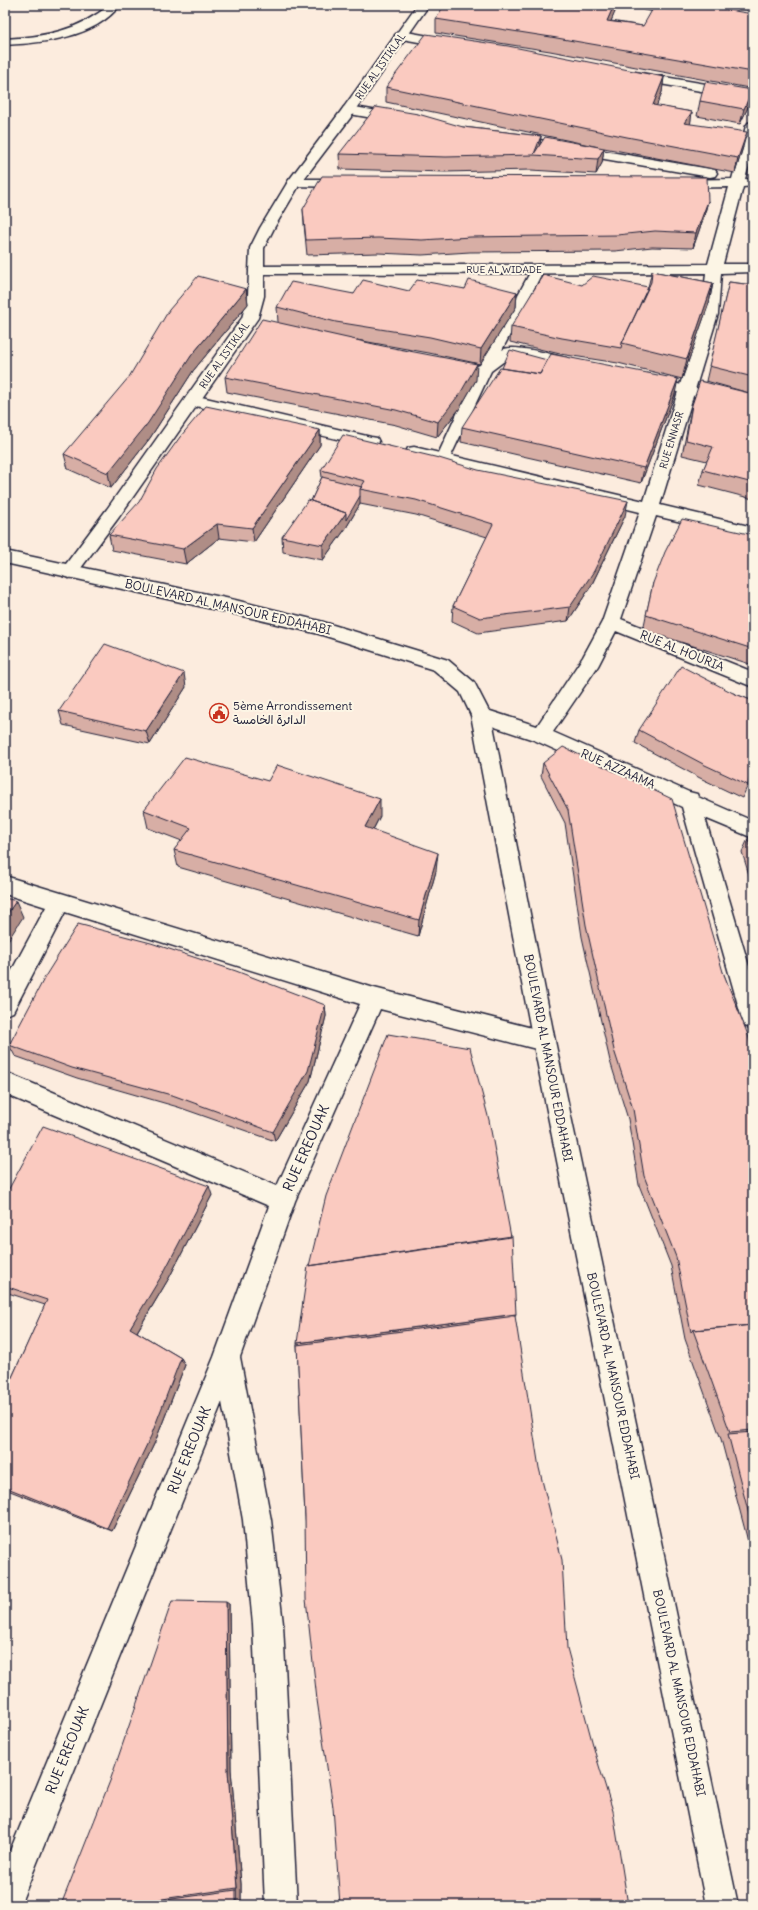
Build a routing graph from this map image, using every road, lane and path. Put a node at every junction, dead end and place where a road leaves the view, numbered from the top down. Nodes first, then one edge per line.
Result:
1 (115, 5) edge
2 (423, 5) edge
3 (644, 5) edge
4 (698, 13) edge
5 (401, 35) junction
6 (5, 42) edge
7 (463, 46) edge
8 (624, 75) edge
9 (753, 96) edge
10 (349, 110) junction
11 (417, 122) edge
12 (753, 126) edge
13 (500, 137) edge
14 (743, 182) edge
15 (294, 183) junction
16 (358, 183) edge
17 (666, 184) edge
18 (714, 268) junction
19 (753, 268) edge
20 (538, 269) junction
21 (256, 270) junction
22 (435, 364) edge
23 (587, 368) edge
24 (486, 369) junction
25 (640, 380) edge
26 (686, 390) junction
27 (193, 400) junction
28 (753, 405) edge
29 (442, 459) junction
30 (650, 508) junction
31 (753, 533) edge
32 (5, 557) edge
33 (68, 572) junction
34 (611, 622) junction
35 (753, 680) edge
36 (481, 715) junction
37 (541, 735) junction
38 (690, 800) junction
39 (753, 830) edge
40 (5, 886) edge
41 (60, 902) junction
42 (374, 998) junction
43 (5, 1005) edge
44 (753, 1019) edge
45 (544, 1041) junction
46 (5, 1083) edge
47 (283, 1200) junction
48 (226, 1357) junction
49 (5, 1902) edge
50 (281, 1905) edge
51 (722, 1905) edge

1 - 6 lane
2 - 5 street, RUE AL ISTIKLAL
3 - 4 street
5 - 7 street
5 - 10 street, RUE AL ISTIKLAL
8 - 9 street
10 - 11 street
10 - 15 street, RUE AL ISTIKLAL
12 - 14 street, RUE ENNASR
13 - 14 street
14 - 17 street
14 - 18 street, RUE ENNASR
15 - 16 street
15 - 21 street, RUE AL ISTIKLAL
18 - 19 street, RUE AL WIDADE
18 - 20 street, RUE AL WIDADE
18 - 26 street, RUE ENNASR
20 - 21 street, RUE AL WIDADE
20 - 24 lane
21 - 27 street, RUE AL ISTIKLAL
22 - 24 lane
23 - 24 lane
24 - 29 lane
25 - 26 lane
26 - 28 lane
26 - 30 street, RUE ENNASR
27 - 29 street
27 - 33 street, RUE AL ISTIKLAL
29 - 30 street
30 - 31 street
30 - 34 street, RUE ENNASR
32 - 33 street, BOULEVARD AL MANSOUR EDDAHABI
33 - 36 street, BOULEVARD AL MANSOUR EDDAHABI
34 - 35 street, RUE AL HOURIA
34 - 37 street, RUE ENNASR
36 - 37 street, RUE AZZAAMA
36 - 45 street, BOULEVARD AL MANSOUR EDDAHABI
37 - 38 street, RUE AZZAAMA
38 - 39 street, RUE AZZAAMA
38 - 44 street
40 - 41 street
41 - 42 street
41 - 43 street
42 - 45 street
42 - 47 street, RUE EREOUAK
45 - 51 street, BOULEVARD AL MANSOUR EDDAHABI
46 - 47 street
47 - 48 street, RUE EREOUAK
48 - 49 street, RUE EREOUAK
48 - 50 street

